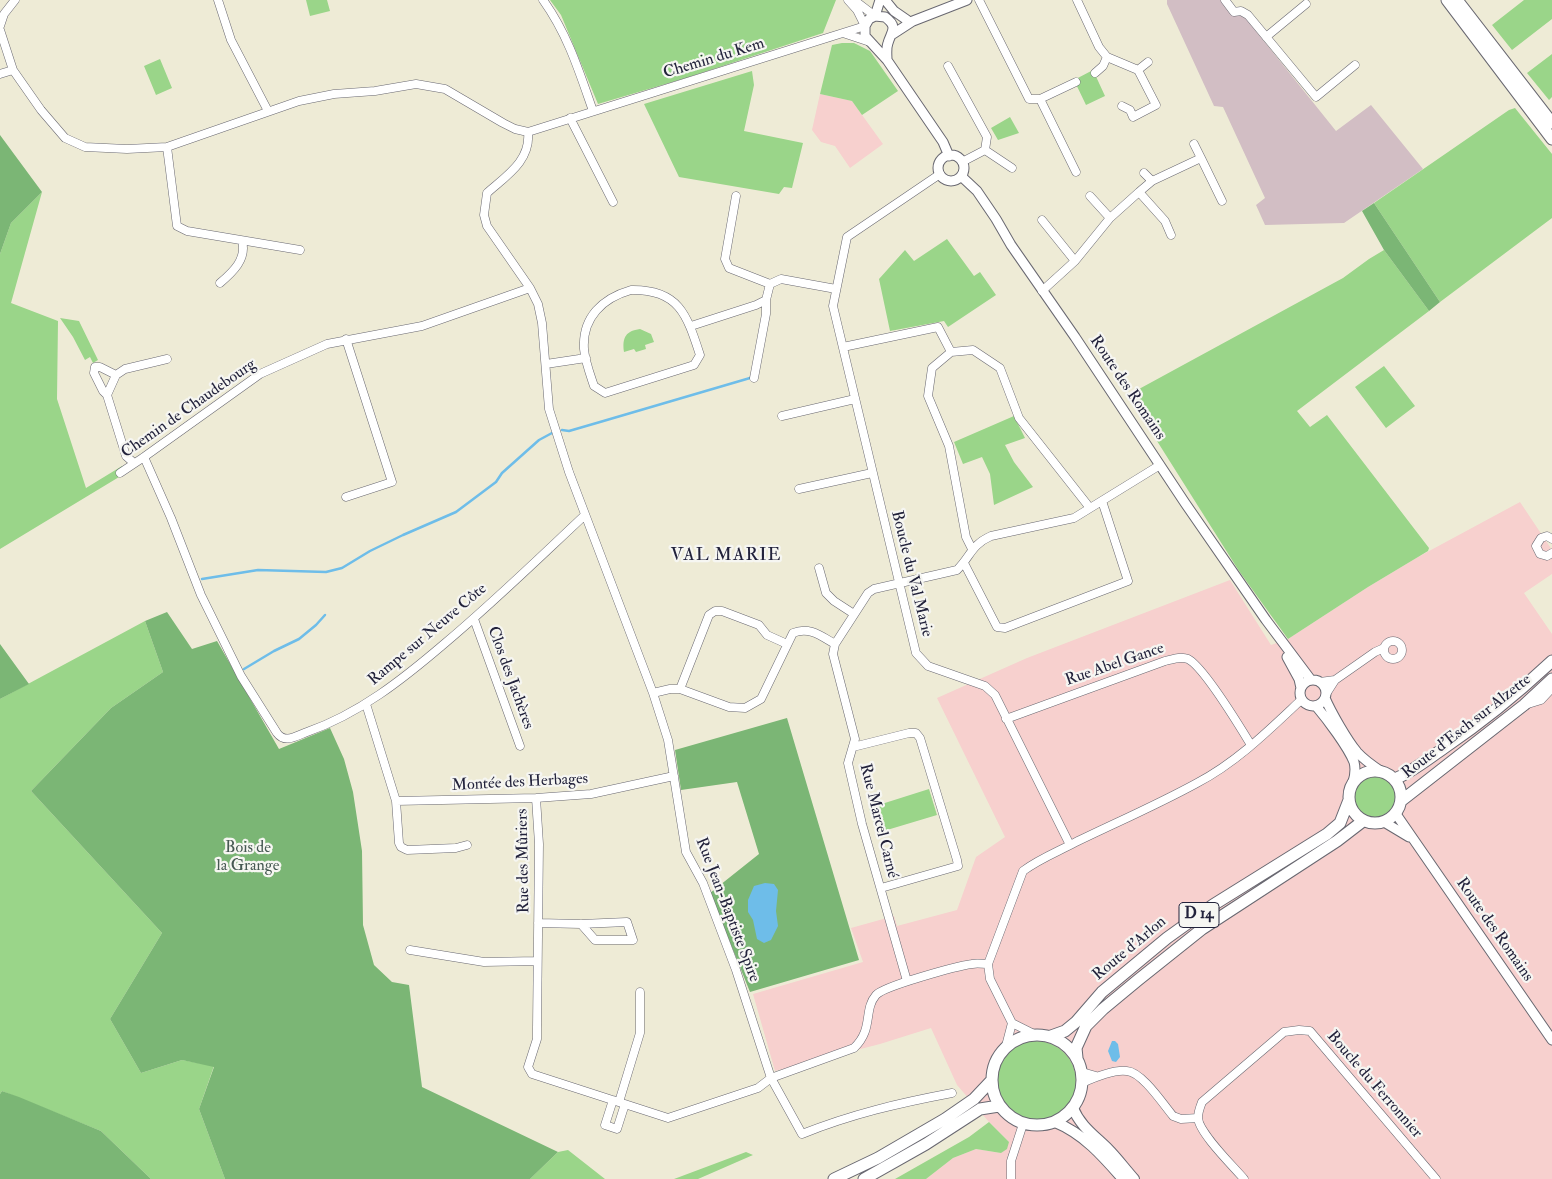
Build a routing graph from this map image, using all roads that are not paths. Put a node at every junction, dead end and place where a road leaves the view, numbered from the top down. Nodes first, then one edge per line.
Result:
1 (15, 0) edge
2 (218, 0) edge
3 (543, 0) edge
4 (848, 0) edge
5 (854, 0) edge
6 (883, 0) edge
7 (967, 0) edge
8 (979, 0) edge
9 (1078, 0) edge
10 (1225, 0) edge
11 (1447, 0) edge
12 (1457, 0) edge
13 (1306, 4) dead end
14 (883, 18) junction
15 (910, 21) junction
16 (0, 26) edge
17 (865, 26) junction
18 (0, 30) edge
19 (843, 33) junction
20 (1266, 37) junction
21 (890, 38) junction
22 (872, 43) junction
23 (1107, 57) junction
24 (887, 60) junction
25 (1148, 62) dead end
26 (1355, 65) dead end
27 (948, 66) dead end
28 (13, 70) junction
29 (1138, 70) junction
30 (1095, 73) dead end
31 (0, 74) edge
32 (1076, 82) dead end
33 (1040, 99) junction
34 (1122, 106) dead end
35 (268, 111) junction
36 (593, 111) junction
37 (570, 118) junction
38 (1552, 123) edge
39 (528, 132) junction
40 (1552, 139) edge
41 (1194, 144) dead end
42 (167, 147) junction
43 (985, 150) junction
44 (949, 156) junction
45 (1201, 158) junction
46 (962, 162) junction
47 (1012, 168) dead end
48 (1076, 172) dead end
49 (1144, 173) dead end
50 (940, 174) junction
51 (961, 176) junction
52 (1152, 181) junction
53 (1139, 192) junction
54 (736, 196) dead end
55 (1090, 196) dead end
56 (1222, 201) dead end
57 (613, 202) dead end
58 (1110, 218) junction
59 (1042, 220) dead end
60 (1171, 235) dead end
61 (242, 241) junction
62 (300, 250) dead end
63 (1075, 261) junction
64 (220, 283) dead end
65 (770, 284) junction
66 (530, 288) junction
67 (836, 289) junction
68 (1042, 291) junction
69 (766, 300) junction
70 (691, 326) junction
71 (346, 339) junction
72 (843, 347) junction
73 (952, 352) junction
74 (586, 358) junction
75 (167, 359) dead end
76 (546, 364) junction
77 (116, 375) junction
78 (754, 378) dead end
79 (107, 395) junction
80 (855, 399) junction
81 (782, 416) dead end
82 (144, 457) junction
83 (134, 463) junction
84 (1160, 465) junction
85 (120, 473) dead end
86 (872, 473) junction
87 (799, 489) dead end
88 (346, 497) dead end
89 (1102, 501) junction
90 (1090, 508) junction
91 (585, 514) junction
92 (1552, 538) edge
93 (972, 549) junction
94 (1552, 554) edge
95 (964, 562) junction
96 (819, 568) dead end
97 (900, 583) junction
98 (854, 614) junction
99 (474, 619) junction
100 (1266, 620) junction
101 (787, 644) junction
102 (836, 644) junction
103 (1384, 648) dead end
104 (1552, 661) edge
105 (1552, 679) edge
106 (1335, 680) junction
107 (1316, 681) junction
108 (1301, 688) junction
109 (1552, 688) edge
110 (680, 689) junction
111 (653, 693) junction
112 (1326, 696) junction
113 (1301, 700) junction
114 (366, 704) junction
115 (1524, 705) junction
116 (1316, 706) junction
117 (1006, 719) junction
118 (1252, 745) junction
119 (520, 746) dead end
120 (853, 747) junction
121 (1382, 772) junction
122 (674, 776) junction
123 (1395, 780) junction
124 (1354, 782) junction
125 (536, 798) junction
126 (1349, 800) junction
127 (396, 801) junction
128 (1402, 801) junction
129 (1396, 814) junction
130 (1363, 821) junction
131 (1384, 822) junction
132 (1412, 838) junction
133 (467, 845) dead end
134 (1070, 845) junction
135 (881, 888) junction
136 (538, 923) junction
137 (582, 924) junction
138 (410, 950) dead end
139 (537, 961) junction
140 (988, 964) junction
141 (907, 981) junction
142 (640, 992) dead end
143 (1012, 1023) junction
144 (1034, 1034) junction
145 (1051, 1036) junction
146 (1552, 1040) edge
147 (1006, 1046) junction
148 (1077, 1058) junction
149 (771, 1078) junction
150 (1082, 1078) junction
151 (991, 1081) junction
152 (952, 1093) dead end
153 (619, 1102) junction
154 (999, 1106) junction
155 (1073, 1108) junction
156 (1198, 1118) junction
157 (1055, 1122) junction
158 (1023, 1124) junction
159 (834, 1179) edge
160 (864, 1179) edge
161 (1011, 1179) edge
162 (1123, 1179) edge
163 (1134, 1179) edge
164 (1244, 1179) edge
165 (1436, 1179) edge

1 - 16 street
2 - 35 street
3 - 36 street
4 - 17 street
5 - 14 street
6 - 14 street
6 - 15 street
7 - 15 street
8 - 33 street
9 - 23 street
10 - 20 street
11 - 40 main road
12 - 38 main road
13 - 20 street
14 - 15 street
14 - 17 street
14 - 21 street
15 - 21 street
17 - 19 street, Chemin du Kem
17 - 22 street
18 - 28 street
19 - 22 street
19 - 36 street, Chemin du Kem
20 - 26 street
21 - 22 street
21 - 24 street
22 - 24 street
23 - 29 street
23 - 30 street
24 - 44 street
25 - 29 street
27 - 43 street
28 - 31 street
28 - 42 street
29 - 34 street
32 - 33 street
33 - 48 street
35 - 39 street
35 - 42 street
36 - 37 street, Chemin du Kem
37 - 39 street, Chemin du Kem
37 - 57 street
39 - 66 street, Rue Jean-Baptiste Spire
41 - 45 street
42 - 61 street
43 - 46 street
43 - 47 street
44 - 46 street
44 - 50 street
45 - 52 street
45 - 56 street
46 - 51 street
49 - 52 street
50 - 51 street
50 - 67 street, Boucle du Val Marie
51 - 68 street, Route des Romains
52 - 53 street
53 - 58 street
53 - 60 street
54 - 65 street
55 - 58 street
58 - 63 street
59 - 63 street
61 - 62 street
61 - 64 street
63 - 68 street
65 - 67 street
65 - 69 street
66 - 71 street, Chemin de Chaudebourg
66 - 76 street, Rue Jean-Baptiste Spire
67 - 72 street, Boucle du Val Marie
68 - 84 street, Route des Romains
69 - 70 street
69 - 78 street
70 - 74 street
70 - 74 street
71 - 82 street, Chemin de Chaudebourg
71 - 88 street
72 - 73 street
72 - 80 street, Boucle du Val Marie
73 - 90 street
73 - 93 street
74 - 76 street
75 - 77 street
76 - 91 street, Rue Jean-Baptiste Spire
77 - 79 street
77 - 79 street
79 - 83 street
80 - 81 street
80 - 86 street, Boucle du Val Marie
82 - 83 street, Chemin de Chaudebourg
82 - 114 street, Rampe sur Neuve Côte
83 - 85 street, Chemin de Chaudebourg
84 - 89 street
84 - 100 street, Route des Romains
86 - 87 street
86 - 97 street, Boucle du Val Marie
89 - 90 street
89 - 95 street
90 - 93 street
91 - 99 street, Rampe sur Neuve Côte
91 - 111 street, Rue Jean-Baptiste Spire
92 - 94 street
93 - 95 street
95 - 97 street
96 - 98 street
97 - 98 street
97 - 117 street, Boucle du Val Marie
98 - 102 street
99 - 114 street, Rampe sur Neuve Côte
99 - 119 street, Clos des Jachères
100 - 107 street, Route des Romains
100 - 108 street, Route des Romains
101 - 102 street
101 - 110 street
101 - 110 street
102 - 120 street, Rue Marcel Carné
103 - 106 street
104 - 123 main road
105 - 115 main road, Route d'Esch sur Alzette
106 - 107 street
106 - 112 street
107 - 108 street
107 - 112 street, Route des Romains
108 - 113 street, Route des Romains
109 - 115 street
110 - 111 street
111 - 122 street, Rue Jean-Baptiste Spire
112 - 116 street
112 - 121 street, Route des Romains
113 - 116 street
113 - 118 street
114 - 127 street
115 - 128 main road, Route d'Esch sur Alzette
116 - 124 street
117 - 118 street, Rue Abel Gance
117 - 134 street, Boucle du Val Marie
118 - 134 street
120 - 135 street, Rue Marcel Carné
120 - 135 street
121 - 123 main road
121 - 124 main road
122 - 125 street, Montée des Herbages
122 - 149 street, Rue Jean-Baptiste Spire
123 - 128 main road
124 - 126 main road
125 - 127 street, Montée des Herbages
125 - 136 street, Rue des Mûriers
126 - 130 main road
126 - 145 main road, Route d'Arlon / D 14
127 - 133 street
128 - 129 main road
129 - 131 main road
129 - 132 street, Route des Romains
130 - 131 main road
130 - 148 main road, Route d'Arlon / D 14
131 - 132 street, Route des Romains
132 - 146 street, Route des Romains
134 - 140 street
135 - 141 street, Rue Marcel Carné
136 - 137 street, Rue des Mûriers
136 - 139 street, Rue des Mûriers
137 - 137 street, Rue des Mûriers
138 - 139 street
139 - 153 street, Rue des Mûriers
140 - 141 street
140 - 143 street
141 - 149 street, Rue des Mûriers
142 - 153 street
143 - 144 street
143 - 147 street
144 - 145 main road
144 - 147 main road
145 - 148 main road
147 - 151 main road
148 - 150 main road
149 - 152 street, Rue Jean-Baptiste Spire
149 - 153 street, Rue des Mûriers
150 - 155 main road
150 - 156 street
151 - 154 main road
151 - 159 main road
154 - 158 main road
154 - 160 main road
155 - 157 main road
155 - 163 main road
156 - 164 street
156 - 165 street, Boucle du Ferronnier
157 - 158 main road
157 - 162 main road
158 - 161 street

